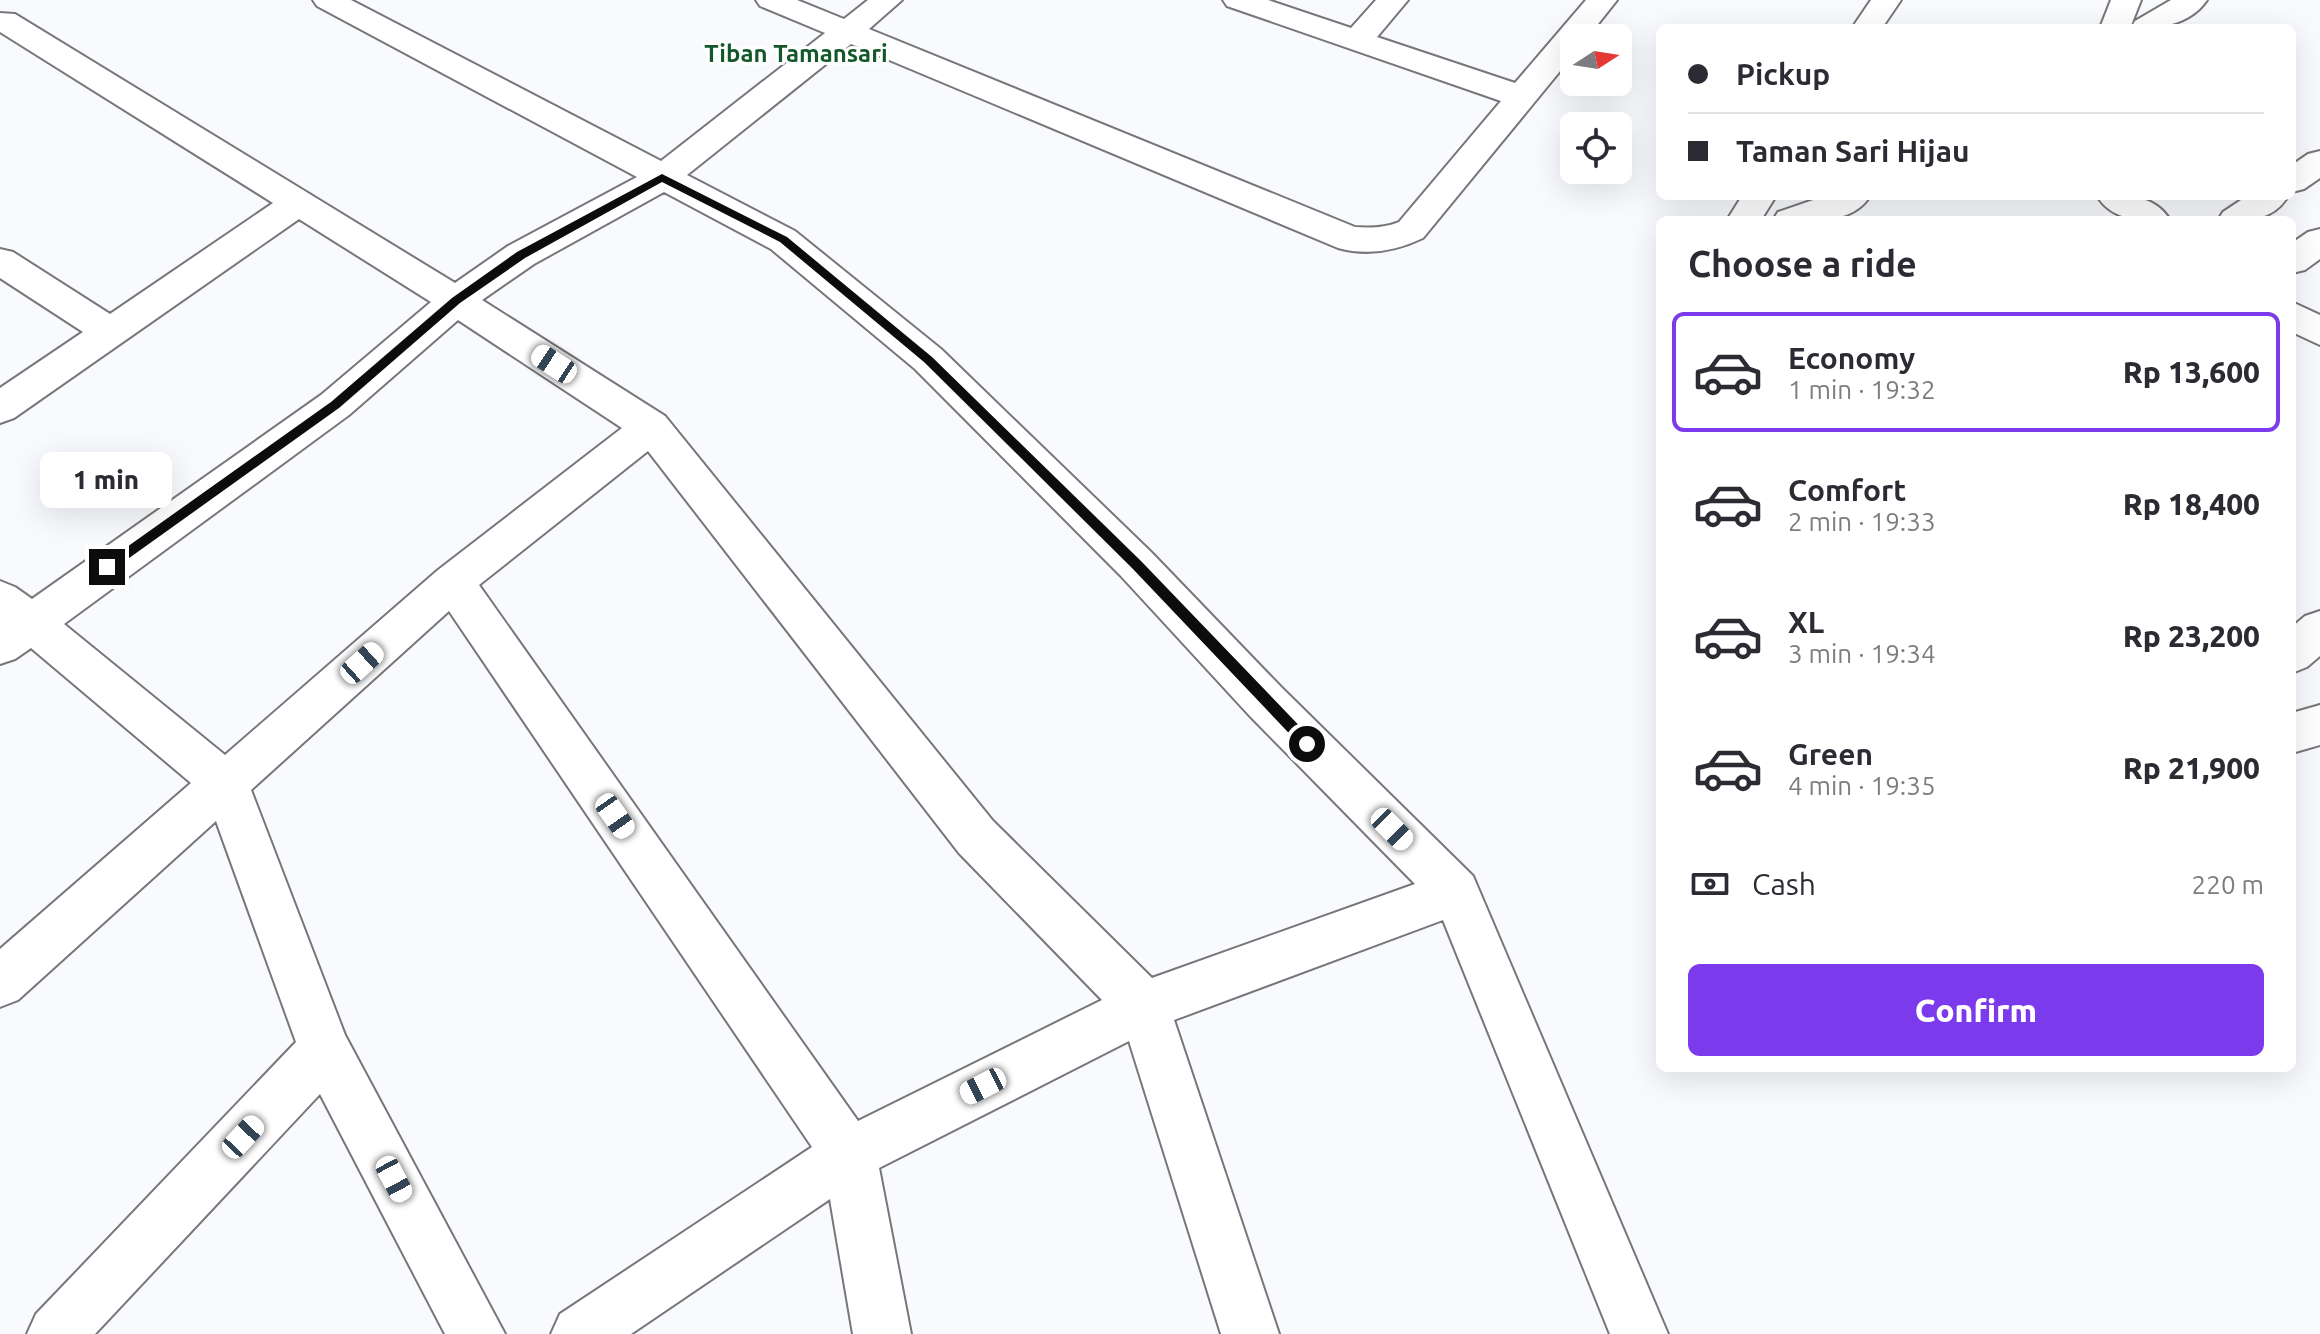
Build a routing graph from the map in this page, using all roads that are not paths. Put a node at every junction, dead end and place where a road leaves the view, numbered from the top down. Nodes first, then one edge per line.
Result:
1 (328, 0) edge
2 (771, 0) edge
3 (887, 0) edge
4 (1238, 0) edge
5 (1393, 0) edge
6 (1602, 0) edge
7 (1886, 0) edge
8 (2126, 0) edge
9 (2192, 0) edge
10 (839, 16) edge
11 (11, 18) edge
12 (1870, 24) edge
13 (2117, 24) edge
14 (2153, 24) edge
15 (1355, 42) junction
16 (1523, 97) junction
17 (2320, 162) edge
18 (648, 170) junction
19 (2296, 178) edge
20 (1845, 200) edge
21 (2120, 200) edge
22 (2265, 200) edge
23 (298, 203) junction
24 (1803, 216) edge
25 (2146, 216) edge
26 (2241, 216) edge
27 (2320, 241) edge
28 (2296, 258) edge
29 (0, 261) edge
30 (456, 301) junction
31 (2296, 317) edge
32 (110, 332) junction
33 (2320, 332) edge
34 (0, 408) edge
35 (651, 427) junction
36 (453, 582) junction
37 (10, 622) edge
38 (2320, 629) edge
39 (2296, 650) edge
40 (2320, 725) edge
41 (2296, 732) edge
42 (225, 783) junction
43 (1456, 892) junction
44 (0, 982) edge
45 (1144, 1006) junction
46 (325, 1050) junction
47 (849, 1154) junction
48 (56, 1334) edge
49 (476, 1334) edge
50 (580, 1334) edge
51 (882, 1334) edge
52 (1250, 1334) edge
53 (1639, 1334) edge

1 - 18 street
2 - 10 street
3 - 10 street
4 - 15 street
5 - 15 street
6 - 16 street
7 - 12 street
8 - 13 street
9 - 14 street
10 - 16 street
10 - 18 street
11 - 23 street
15 - 16 street
17 - 19 street
18 - 30 street
18 - 43 street
20 - 24 street
21 - 25 street
22 - 26 street
23 - 30 street
23 - 32 street
27 - 28 street
29 - 32 street
30 - 35 street
30 - 37 street
31 - 33 street
32 - 34 street
35 - 36 street
35 - 45 street
36 - 42 street
36 - 47 street
37 - 42 street
38 - 39 street
40 - 41 street
42 - 44 street
42 - 46 street
43 - 45 street
43 - 53 street
45 - 47 street
45 - 52 street
46 - 48 street
46 - 49 street
47 - 50 street
47 - 51 street

